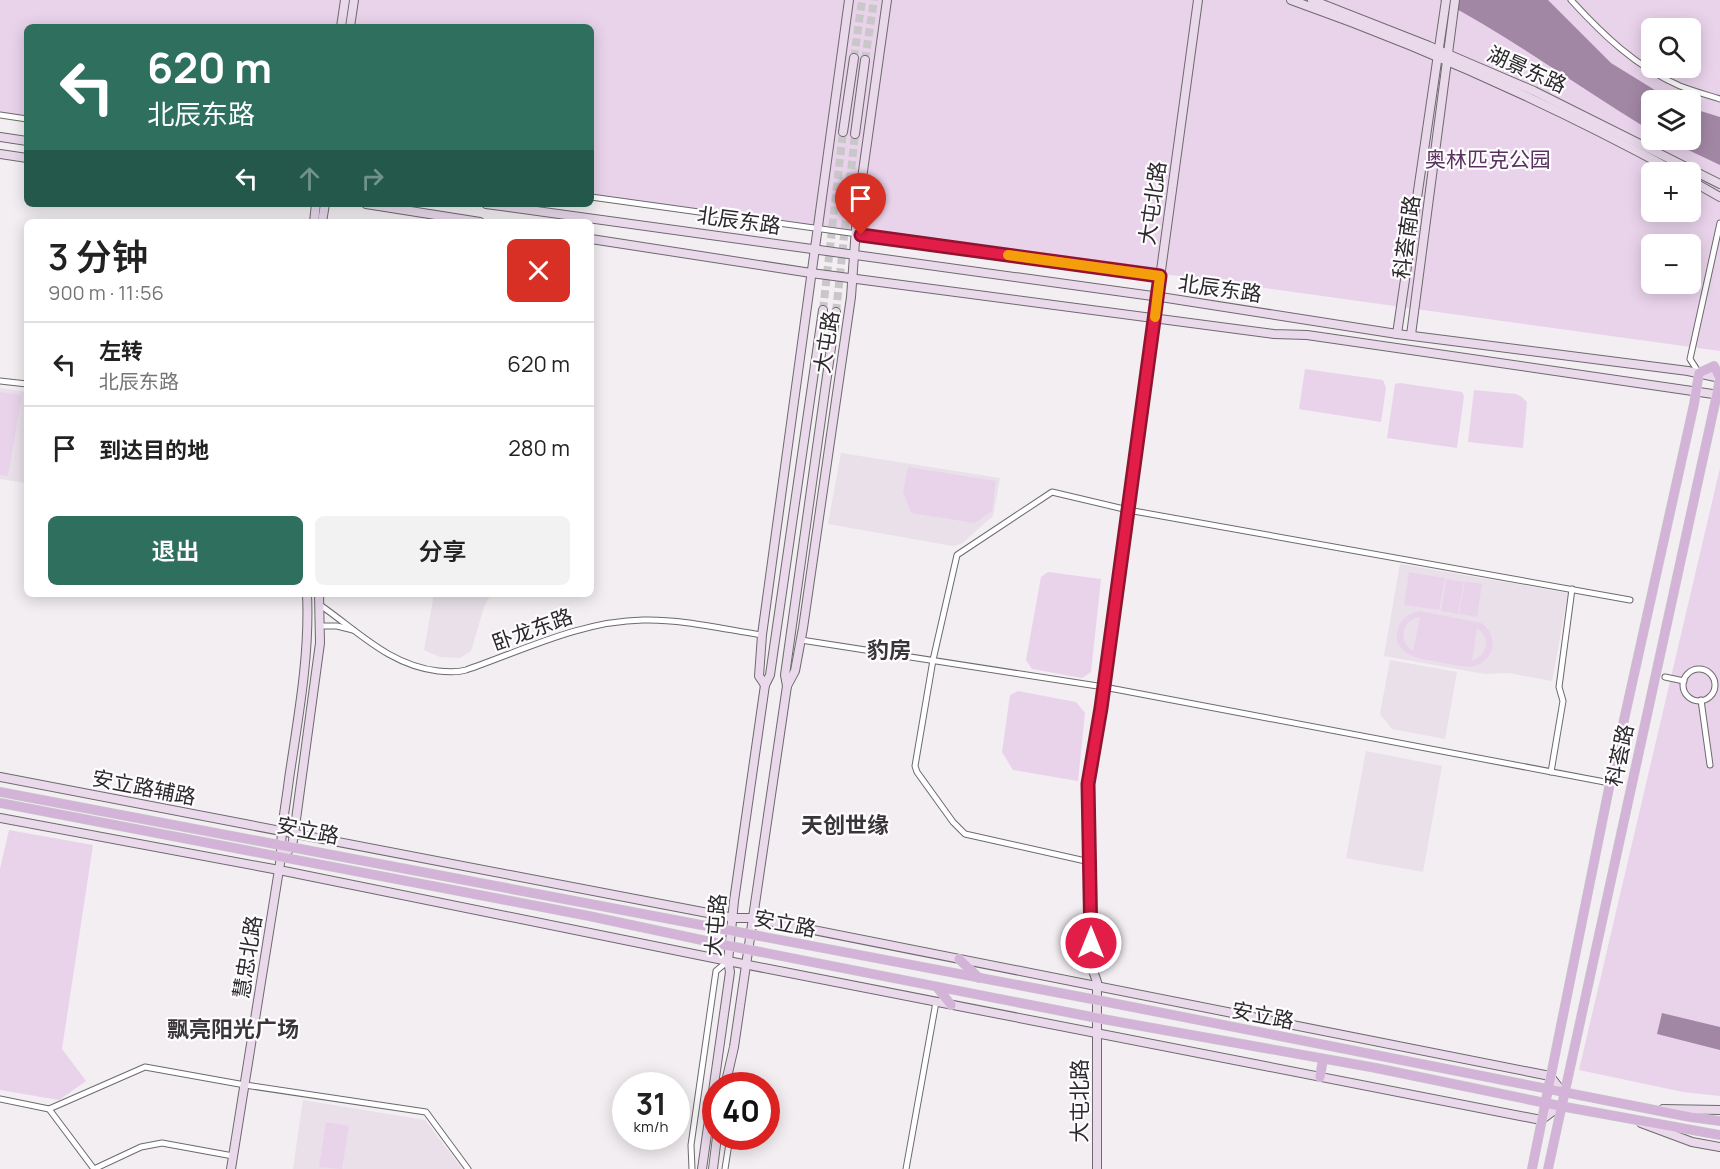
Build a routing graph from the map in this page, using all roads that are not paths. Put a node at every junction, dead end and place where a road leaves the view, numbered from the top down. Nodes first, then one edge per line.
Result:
1 (345, 0) edge
2 (354, 0) edge
3 (849, 0) edge
4 (887, 0) edge
5 (1198, 0) edge
6 (1291, 0) edge
7 (1312, 0) edge
8 (1571, 0) edge
9 (1450, 2) edge
10 (341, 24) edge
11 (350, 24) edge
12 (1438, 53) junction
13 (854, 58) tunnel mouth
14 (1448, 58) junction
15 (865, 60) tunnel mouth
16 (1720, 99) edge
17 (0, 115) edge
18 (24, 119) edge
19 (843, 132) tunnel mouth
20 (855, 134) tunnel mouth
21 (0, 137) edge
22 (24, 140) edge
23 (0, 154) edge
24 (24, 158) edge
25 (1656, 162) edge
26 (1702, 175) junction
27 (1701, 181) edge
28 (1720, 184) edge
29 (1701, 186) edge
30 (594, 197) edge
31 (1720, 197) edge
32 (385, 207) edge
33 (508, 207) edge
34 (461, 219) edge
35 (1720, 223) edge
36 (817, 229) junction
37 (856, 234) junction
38 (594, 239) edge
39 (815, 248) junction
40 (854, 253) junction
41 (811, 273) junction
42 (1160, 276) junction
43 (852, 278) junction
44 (1158, 297) junction
45 (823, 310) tunnel mouth
46 (836, 312) tunnel mouth
47 (1155, 318) junction
48 (1397, 334) junction
49 (1411, 335) junction
50 (1699, 373) junction
51 (1720, 378) edge
52 (0, 381) edge
53 (24, 384) edge
54 (1696, 391) junction
55 (1718, 394) edge
56 (1128, 510) junction
57 (1572, 589) junction
58 (307, 597) edge
59 (319, 597) edge
60 (1630, 600) dead end
61 (320, 604) junction
62 (321, 626) junction
63 (359, 634) junction
64 (762, 635) junction
65 (801, 640) junction
66 (933, 660) junction
67 (1665, 677) dead end
68 (1684, 681) junction
69 (765, 684) junction
70 (787, 686) junction
71 (1104, 687) junction
72 (1701, 700) junction
73 (1710, 765) dead end
74 (1551, 772) junction
75 (0, 777) edge
76 (1610, 783) junction
77 (0, 792) edge
78 (0, 803) edge
79 (0, 818) edge
80 (282, 832) junction
81 (294, 834) junction
82 (280, 843) junction
83 (292, 846) junction
84 (281, 857) junction
85 (1090, 862) junction
86 (279, 870) junction
87 (734, 918) junction
88 (753, 918) junction
89 (732, 931) junction
90 (751, 935) junction
91 (730, 946) junction
92 (749, 949) junction
93 (959, 959) junction
94 (728, 961) junction
95 (746, 964) junction
96 (979, 978) junction
97 (1097, 986) junction
98 (938, 987) junction
99 (1097, 1000) junction
100 (936, 1002) junction
101 (951, 1005) junction
102 (1097, 1018) junction
103 (1097, 1033) junction
104 (1323, 1059) junction
105 (728, 1072) edge
106 (1550, 1076) junction
107 (1320, 1077) junction
108 (245, 1085) junction
109 (1547, 1088) junction
110 (1563, 1093) junction
111 (0, 1099) edge
112 (1544, 1103) junction
113 (1560, 1106) junction
114 (1642, 1108) junction
115 (49, 1109) junction
116 (1720, 1110) edge
117 (1626, 1118) junction
118 (1541, 1119) junction
119 (1720, 1121) edge
120 (1720, 1135) edge
121 (1720, 1147) edge
122 (715, 1150) edge
123 (728, 1150) edge
124 (233, 1156) junction
125 (94, 1169) edge
126 (231, 1169) edge
127 (468, 1169) edge
128 (692, 1169) edge
129 (702, 1169) edge
130 (713, 1169) edge
131 (725, 1169) edge
132 (906, 1169) edge
133 (1097, 1169) edge
134 (1532, 1169) edge
135 (1548, 1169) edge

1 - 10 street
2 - 11 street
3 - 36 street, 大屯路
4 - 37 street, 大屯路
5 - 42 street, 大屯北路
6 - 12 street, 湖景东路
7 - 12 street, 湖景东路
8 - 16 street
9 - 12 street, 科荟南路
9 - 14 street, 科荟南路
12 - 14 street, 湖景东路
12 - 48 street, 科荟南路
13 - 19 street
14 - 25 street, 湖景东路
14 - 26 street, 湖景东路
14 - 49 street, 科荟南路
15 - 20 street
17 - 18 street
21 - 22 street
23 - 24 street
26 - 27 street
26 - 28 street, 湖景东路
29 - 31 street
30 - 36 street, 北辰东路
32 - 34 street
33 - 39 street, 北辰东路
35 - 50 street, 科荟路
36 - 37 street, 北辰东路
36 - 39 street, 大屯路
37 - 40 street, 大屯路
37 - 42 street, 北辰东路
38 - 41 street, 北辰东路
39 - 40 street, 北辰东路
39 - 41 street, 大屯路
40 - 43 street, 大屯路
40 - 44 street, 北辰东路
41 - 43 street, 北辰东路
41 - 64 street, 大屯路
42 - 44 street, 大屯北路
43 - 47 street, 北辰东路
43 - 65 street, 大屯路
44 - 47 street, 大屯北路
44 - 48 street, 北辰东路
45 - 69 street, 大屯路
46 - 70 street, 大屯路
47 - 54 street, 北辰东路
47 - 56 street, 大屯北路
48 - 49 street, 北辰东路
49 - 50 street, 北辰东路
50 - 51 main road, 科荟路
50 - 54 main road, 科荟路
51 - 55 main road, 科荟路
52 - 53 street
54 - 55 street, 北辰东路
54 - 76 main road, 科荟路
55 - 110 main road, 科荟路
56 - 57 street
56 - 66 street
56 - 71 street, 大屯北路
57 - 60 street
57 - 74 street
58 - 80 street, 慧忠北路
59 - 61 street
61 - 62 street
61 - 63 street, 卧龙东路
62 - 63 street, 卧龙东路
62 - 81 street
63 - 64 street, 卧龙东路
64 - 69 street, 大屯路
65 - 66 street
65 - 70 street, 大屯路
66 - 71 street
66 - 85 street
67 - 68 street
68 - 72 street
68 - 72 street
69 - 87 street, 大屯路
70 - 88 street, 大屯路
71 - 74 street
71 - 85 street, 大屯北路
72 - 73 street
74 - 76 street
75 - 80 street, 安立路辅路
76 - 106 main road, 科荟路
77 - 82 main road, 安立路
78 - 84 main road, 安立路
79 - 86 street
80 - 81 street, 安立路
80 - 82 street, 慧忠北路
81 - 83 street
81 - 87 street, 安立路
82 - 83 main road, 安立路
82 - 84 street, 慧忠北路
83 - 84 street
83 - 89 main road, 安立路
84 - 86 street, 慧忠北路
84 - 91 main road, 安立路
85 - 97 street, 大屯北路
86 - 94 street
86 - 108 street, 慧忠北路
87 - 88 street, 安立路
87 - 89 street, 大屯路
88 - 90 street, 大屯路
88 - 93 street, 安立路
89 - 90 main road, 安立路
89 - 91 street, 大屯路
90 - 92 street, 大屯路
90 - 96 main road, 安立路
91 - 92 main road, 安立路
91 - 94 street, 大屯路
92 - 95 street, 大屯路
92 - 98 main road, 安立路
93 - 96 main road
93 - 97 street, 安立路
94 - 95 street
94 - 128 street
94 - 129 street, 大屯路
95 - 100 street
95 - 105 street, 大屯路
96 - 99 main road, 安立路
97 - 99 street, 大屯北路
97 - 106 street, 安立路
98 - 101 main road
98 - 102 main road, 安立路
99 - 102 street, 大屯北路
99 - 109 main road, 安立路
100 - 101 street
100 - 132 street
101 - 103 street
102 - 103 street, 大屯北路
102 - 104 main road, 安立路
103 - 107 street
103 - 133 street, 大屯北路
104 - 107 main road
104 - 112 main road, 安立路
106 - 109 main road, 科荟路
106 - 110 street
107 - 118 street
108 - 115 street
108 - 124 street, 慧忠北路
108 - 127 street
109 - 110 main road, 安立路
109 - 112 main road, 科荟路
110 - 113 main road, 科荟路
110 - 114 main road, 安立路
111 - 115 street
112 - 113 main road, 安立路
112 - 118 main road, 科荟路
113 - 117 main road, 安立路
113 - 118 street
113 - 135 main road, 科荟路
114 - 116 street, 安立路
114 - 119 main road, 安立路
115 - 125 street
117 - 120 main road, 安立路
117 - 121 street, 安立路
118 - 134 main road, 科荟路
122 - 130 street
123 - 131 street
124 - 125 street
124 - 126 street, 慧忠北路

